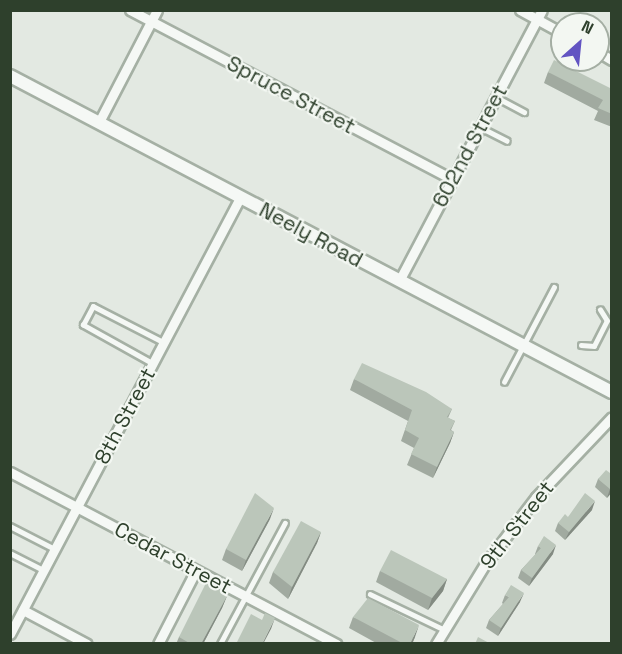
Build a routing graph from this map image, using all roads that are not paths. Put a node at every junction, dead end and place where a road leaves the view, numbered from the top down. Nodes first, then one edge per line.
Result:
1 (130, 10) edge
2 (157, 10) edge
3 (520, 10) edge
4 (539, 15) edge
5 (152, 22) junction
6 (10, 76) edge
7 (496, 97) junction
8 (524, 112) dead end
9 (99, 122) junction
10 (480, 127) junction
11 (507, 141) dead end
12 (452, 179) junction
13 (240, 197) junction
14 (399, 281) junction
15 (554, 287) dead end
16 (600, 310) dead end
17 (164, 342) junction
18 (581, 345) dead end
19 (523, 346) junction
20 (153, 364) junction
21 (504, 382) dead end
22 (612, 392) edge
23 (612, 417) edge
24 (10, 472) edge
25 (77, 508) junction
26 (285, 523) dead end
27 (10, 526) edge
28 (55, 549) junction
29 (10, 553) edge
30 (196, 570) junction
31 (44, 571) junction
32 (370, 594) dead end
33 (246, 597) junction
34 (23, 610) junction
35 (443, 629) junction
36 (10, 634) edge
37 (87, 644) edge
38 (158, 644) edge
39 (220, 644) edge
40 (336, 644) edge
41 (436, 644) edge

1 - 5 street, Spruce Street
2 - 5 street
3 - 4 street
4 - 7 street, 602nd Street
5 - 9 street
5 - 12 street, Spruce Street
6 - 9 street, Neely Road
7 - 8 lane
7 - 10 street, 602nd Street
9 - 13 street, Neely Road
10 - 11 lane
10 - 12 street, 602nd Street
12 - 14 street, 602nd Street
13 - 14 street, Neely Road
13 - 17 street, 8th Street
14 - 19 street, Neely Road
15 - 19 lane
16 - 18 lane
17 - 20 street, 8th Street
17 - 20 lane
19 - 21 lane
19 - 22 street, Neely Road
20 - 25 street, 8th Street
23 - 35 street, 9th Street
24 - 25 street, Cedar Street
25 - 28 street, 8th Street
25 - 30 street, Cedar Street
26 - 33 lane
27 - 28 lane
28 - 31 street, 8th Street
29 - 31 lane
30 - 33 street, Cedar Street
30 - 38 street
31 - 34 street, 8th Street
32 - 35 lane
33 - 39 lane
33 - 40 street, Cedar Street
34 - 36 street, 8th Street
34 - 37 street
35 - 41 street, 9th Street

